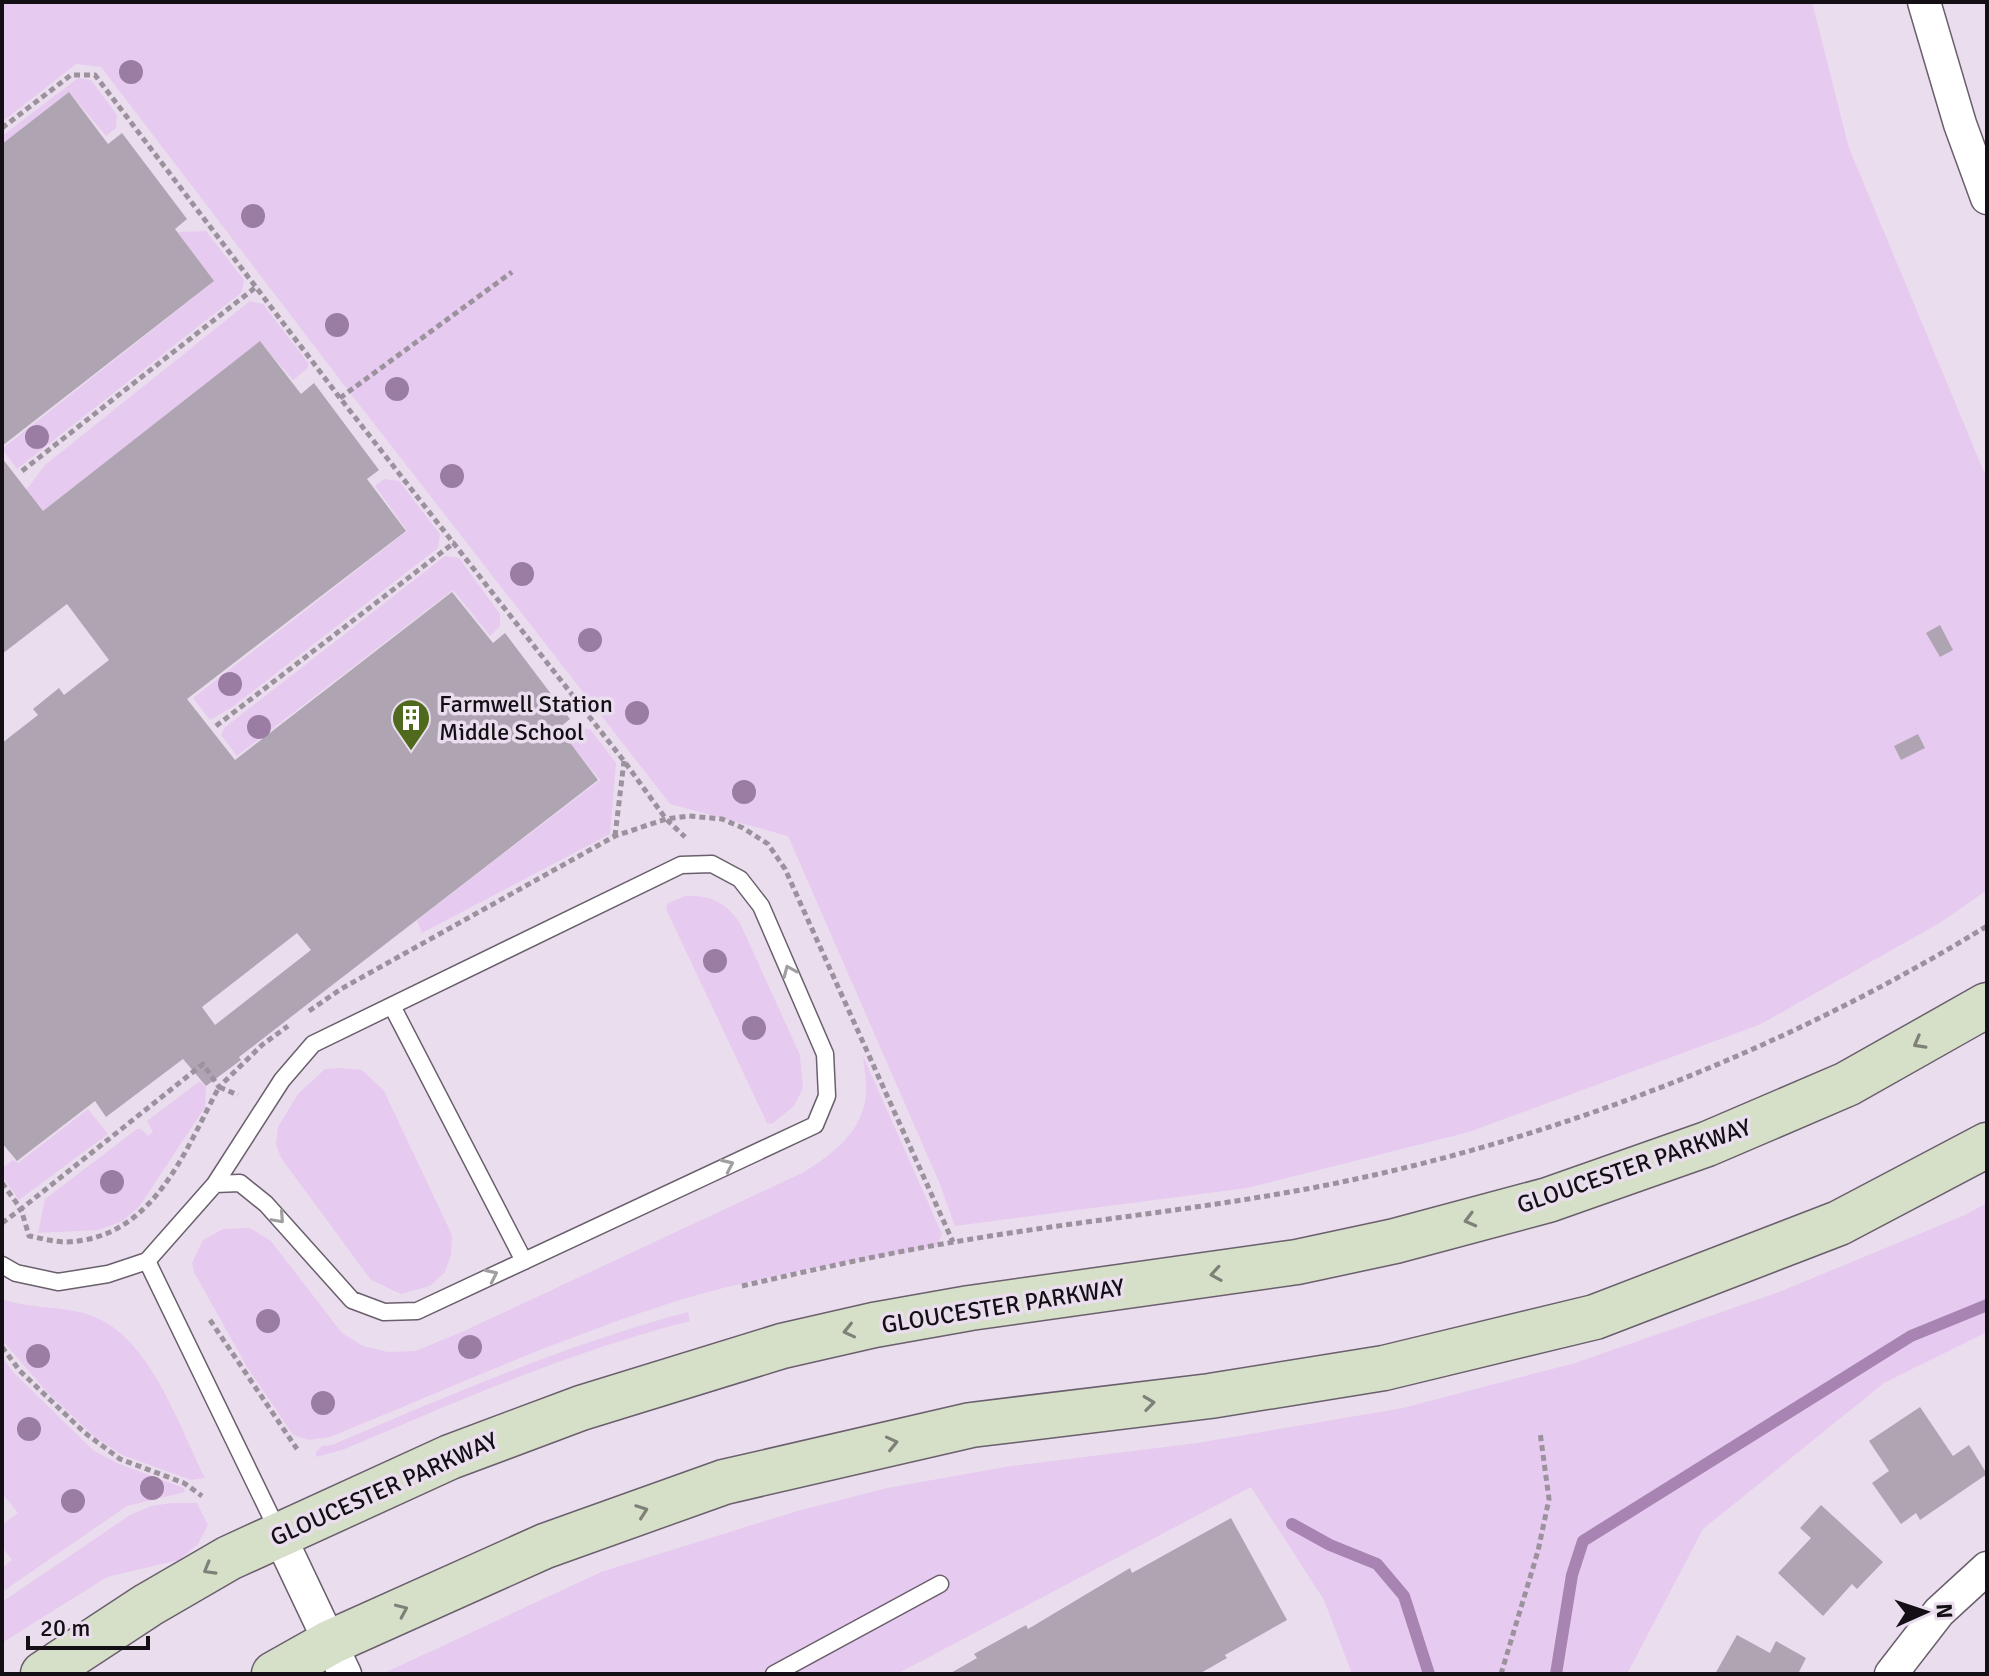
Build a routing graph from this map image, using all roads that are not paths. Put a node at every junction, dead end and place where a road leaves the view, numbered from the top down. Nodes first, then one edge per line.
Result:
1 (1924, 2) edge
2 (1987, 198) edge
3 (1987, 1005) edge
4 (392, 1006) junction
5 (1987, 1145) edge
6 (215, 1184) junction
7 (147, 1261) junction
8 (524, 1261) junction
9 (2, 1265) edge
10 (279, 1535) junction
11 (1987, 1568) edge
12 (940, 1584) dead end
13 (338, 1658) edge
14 (43, 1674) edge
15 (274, 1674) edge
16 (774, 1674) edge
17 (1891, 1674) edge

1 - 2 street
3 -> 10 main road, GLOUCESTER PARKWAY
4 - 6 lane
4 - 8 lane
8 -> 4 lane
13 -> 5 main road
6 - 7 lane
6 -> 8 lane
7 - 9 lane
7 - 10 lane
10 - 13 street
10 -> 14 main road, GLOUCESTER PARKWAY
11 - 17 street
12 - 16 lane
13 - 15 main road

